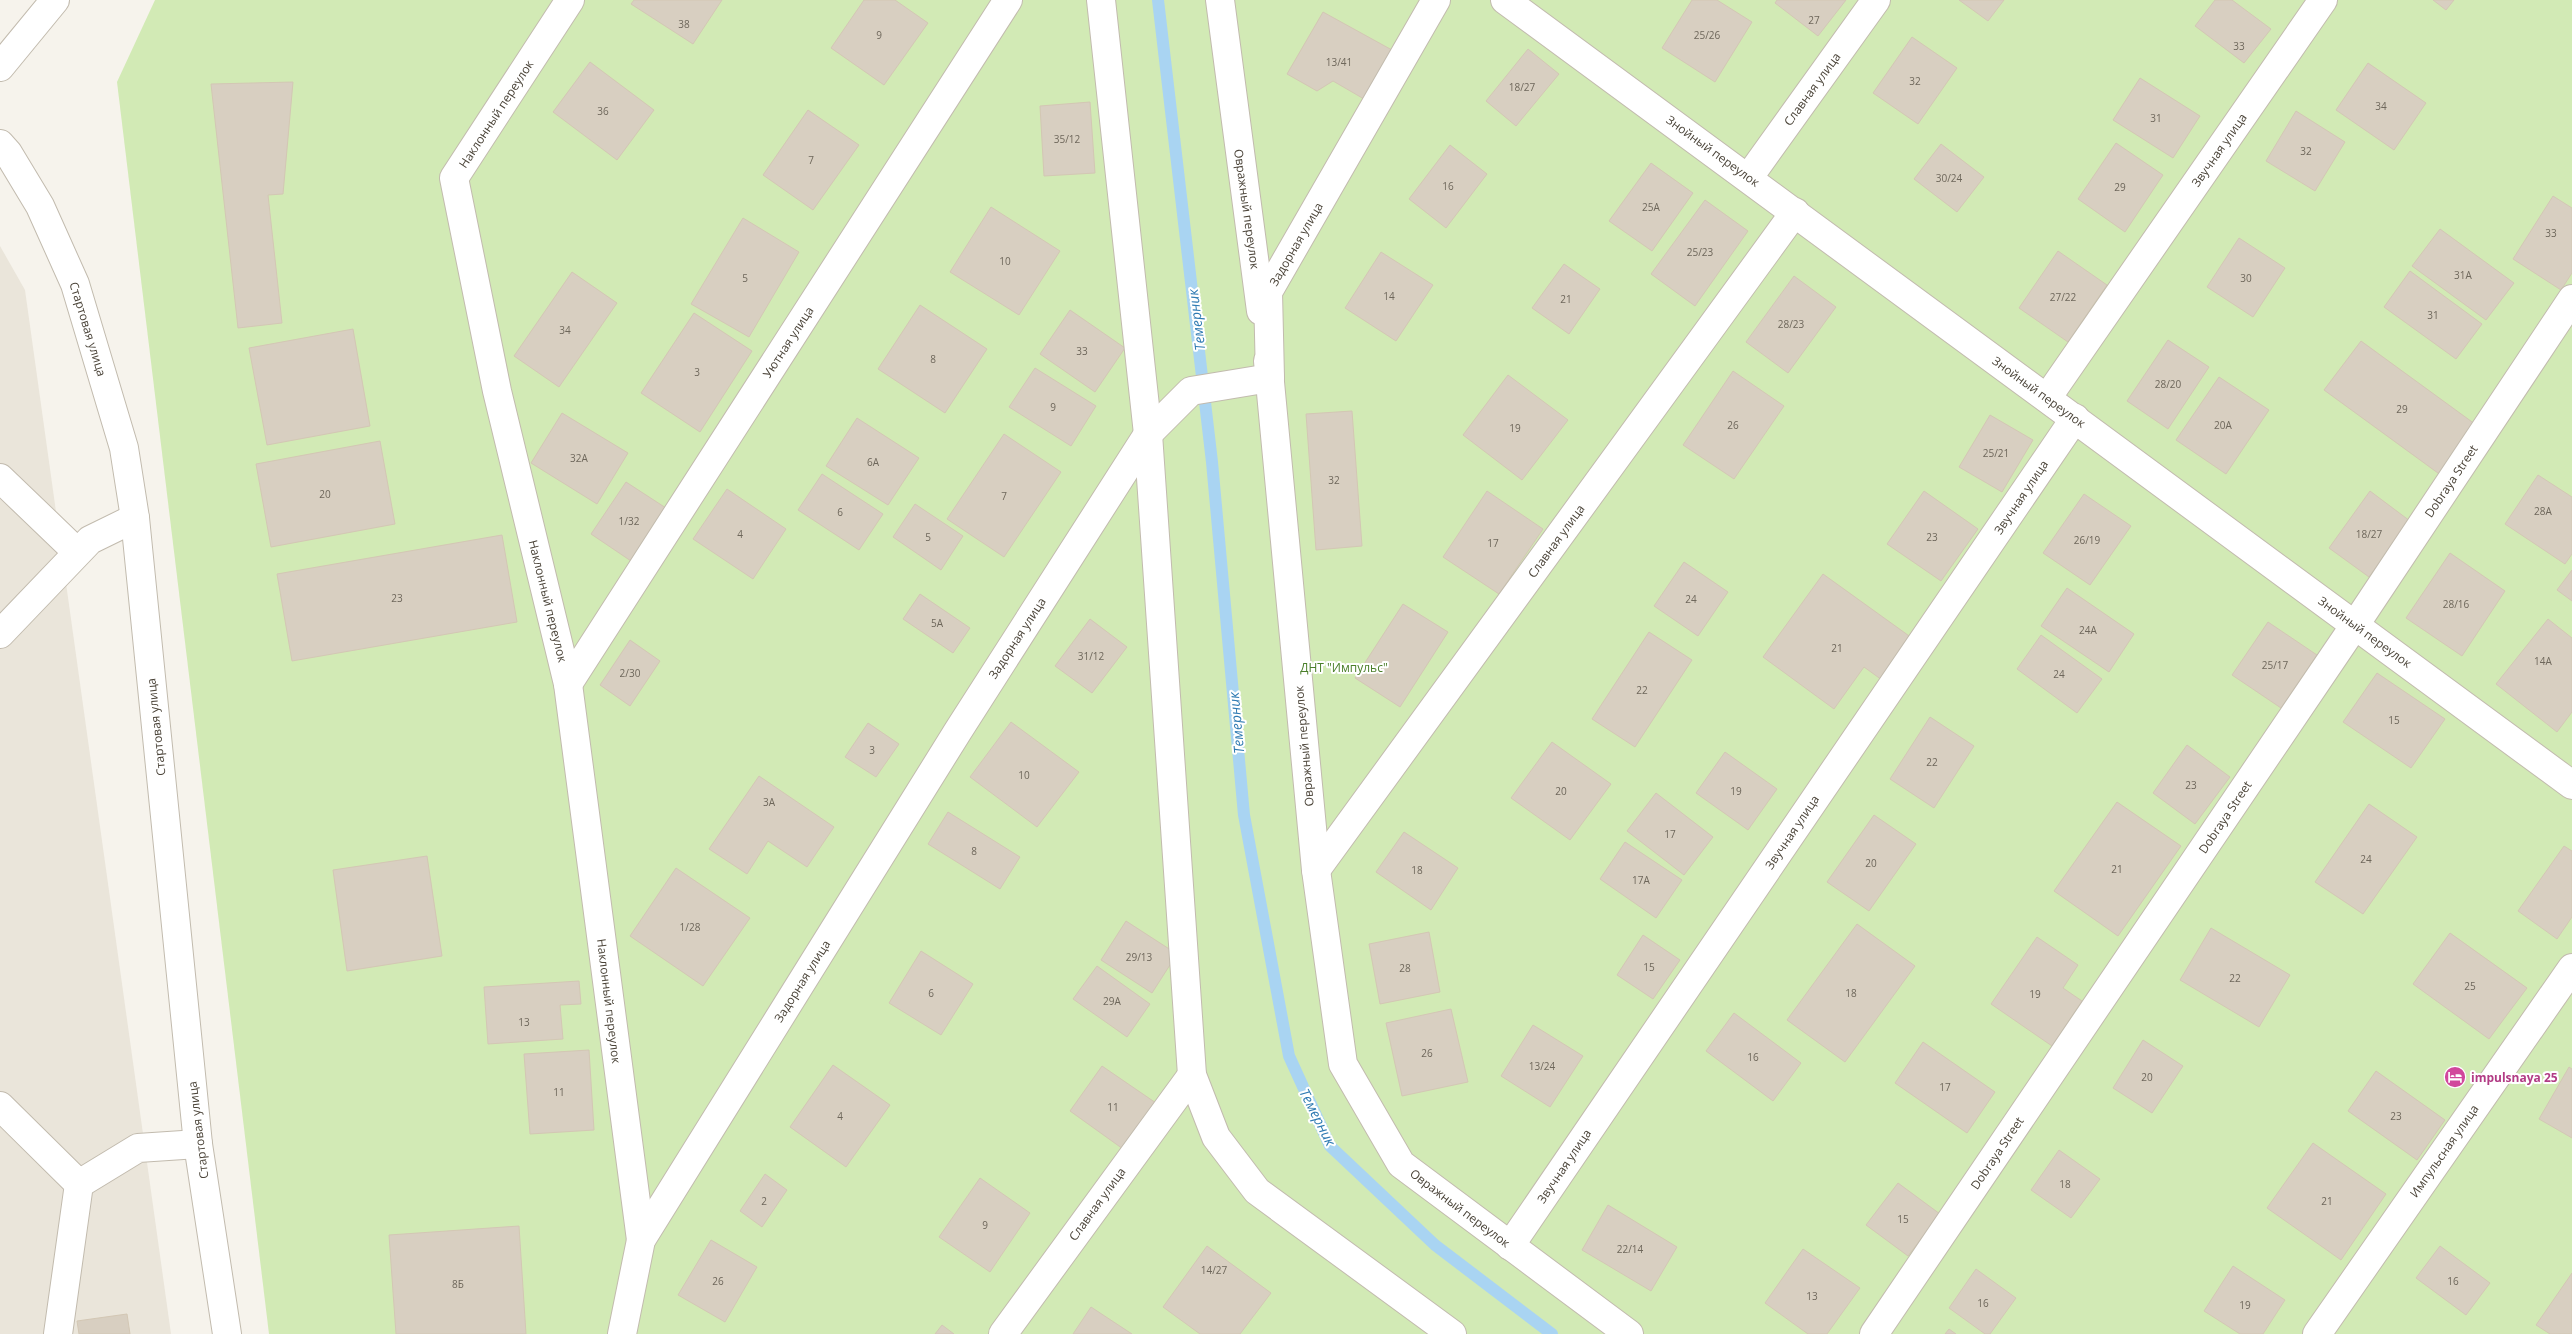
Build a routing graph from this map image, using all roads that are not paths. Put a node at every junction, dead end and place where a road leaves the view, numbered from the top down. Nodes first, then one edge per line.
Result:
1 (55, 0) edge
2 (570, 0) edge
3 (1008, 0) edge
4 (1101, 0) edge
5 (1220, 0) edge
6 (1436, 0) edge
7 (1505, 0) edge
8 (1876, 0) edge
9 (2323, 0) edge
10 (0, 67) edge
11 (0, 144) edge
12 (1749, 177) junction
13 (1795, 212) junction
14 (2572, 299) edge
15 (1270, 378) junction
16 (2047, 398) junction
17 (2075, 418) junction
18 (1148, 434) junction
19 (0, 478) edge
20 (135, 518) junction
21 (77, 552) junction
22 (2355, 625) junction
23 (0, 634) edge
24 (568, 684) junction
25 (2572, 785) edge
26 (1316, 870) junction
27 (2572, 968) edge
28 (1192, 1075) junction
29 (0, 1106) edge
30 (198, 1144) junction
31 (79, 1184) junction
32 (640, 1240) junction
33 (1510, 1246) junction
34 (58, 1334) edge
35 (227, 1334) edge
36 (622, 1334) edge
37 (1002, 1334) edge
38 (1451, 1334) edge
39 (1629, 1334) edge
40 (1874, 1334) edge
41 (2317, 1334) edge

1 - 10 street
2 - 24 street, Наклонный переулок
3 - 24 street, Уютная улица
4 - 18 street
5 - 15 street, Овражный переулок
6 - 15 street, Задорная улица
7 - 12 street, Знойный переулок
8 - 12 street, Славная улица
9 - 16 street, Звучная улица
11 - 20 street, Стартовая улица
12 - 13 street, Знойный переулок
13 - 16 street, Знойный переулок
13 - 26 street, Славная улица
14 - 22 street, Dobraya Street
15 - 18 street, Задорная улица
15 - 26 street, Овражный переулок
16 - 17 street, Знойный переулок
17 - 22 street, Знойный переулок
17 - 33 street, Звучная улица
18 - 28 street
18 - 32 street, Задорная улица
19 - 21 street
20 - 21 street
20 - 30 street, Стартовая улица
21 - 23 street
22 - 25 street, Знойный переулок
22 - 40 street, Dobraya Street
24 - 32 street, Наклонный переулок
26 - 33 street, Овражный переулок
27 - 41 street, Импульсная улица
28 - 37 street, Славная улица
28 - 38 street
29 - 31 street
30 - 31 street
30 - 35 street, Стартовая улица
31 - 34 street
32 - 36 street, Задорная улица
33 - 39 street, Овражный переулок

